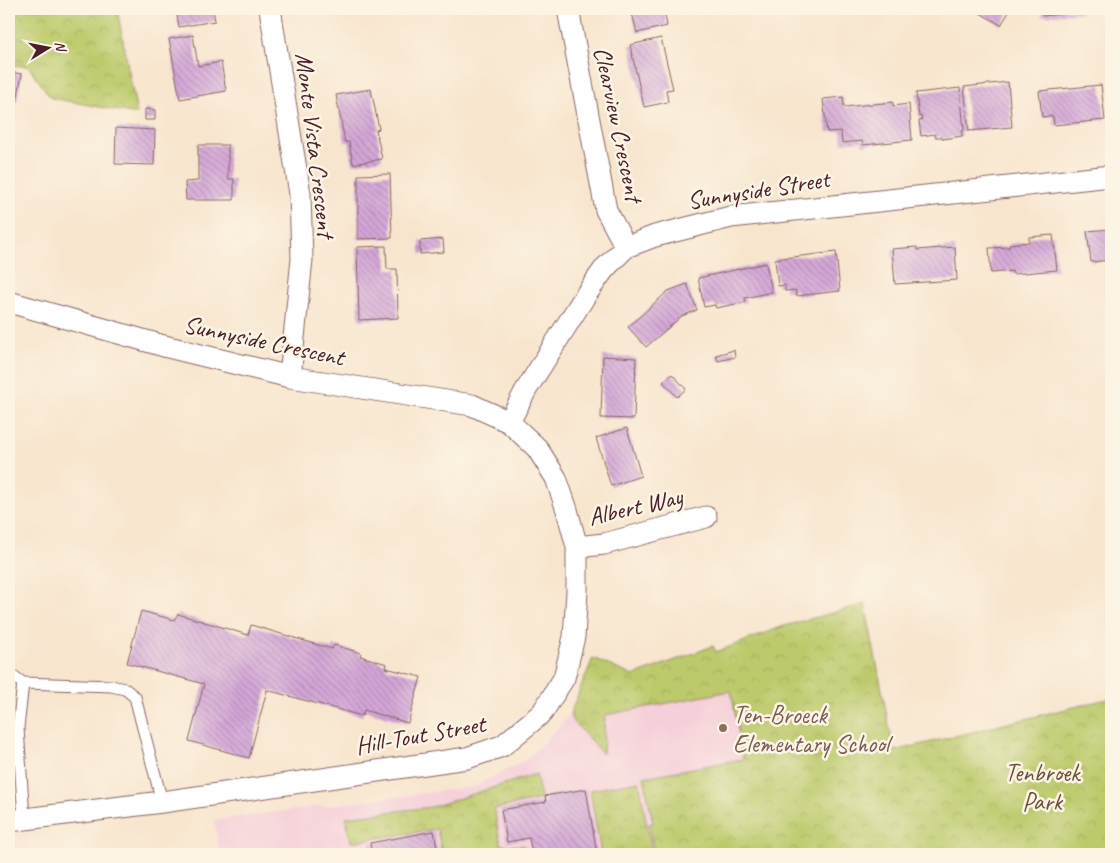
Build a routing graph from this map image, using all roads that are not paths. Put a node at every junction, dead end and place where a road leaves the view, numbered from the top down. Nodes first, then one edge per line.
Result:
1 (270, 9) edge
2 (568, 9) edge
3 (1111, 176) edge
4 (626, 247) junction
5 (9, 302) edge
6 (290, 377) junction
7 (508, 422) junction
8 (706, 517) dead end
9 (577, 547) junction
10 (9, 673) edge
11 (23, 683) junction
12 (162, 802) junction
13 (16, 820) edge

1 - 6 street, Monte Vista Crescent
2 - 4 street, Clearview Crescent
3 - 4 street, Sunnyside Street
4 - 7 street, Sunnyside Street
5 - 6 street, Sunnyside Crescent
6 - 7 street, Sunnyside Crescent
7 - 9 street, Hill-Tout Street
8 - 9 street, Albert Way
9 - 12 street, Hill-Tout Street
10 - 11 lane
11 - 12 lane
11 - 13 lane
12 - 13 street, Hill-Tout Street

